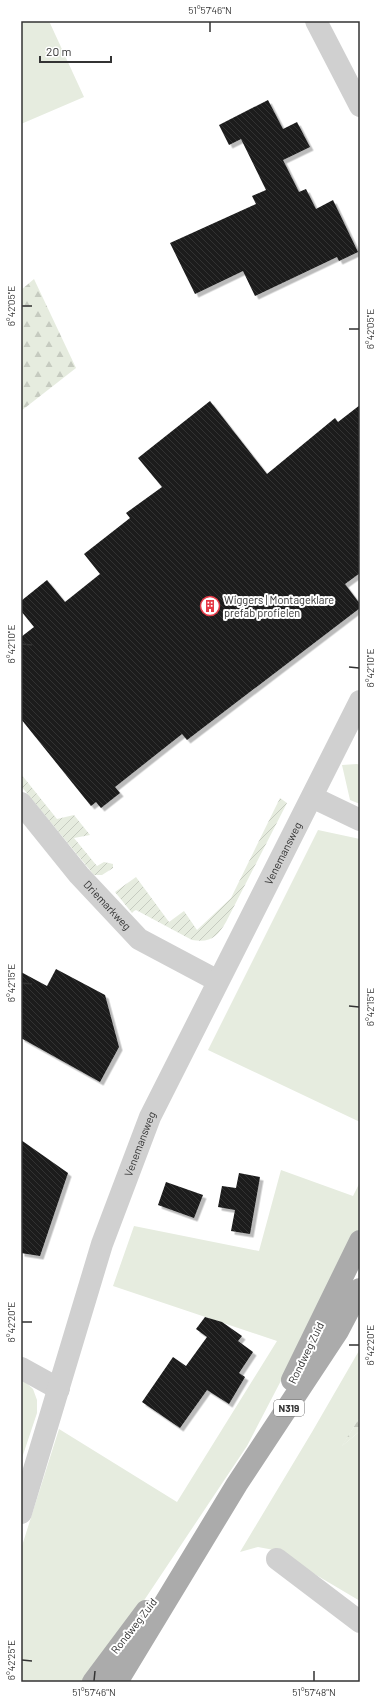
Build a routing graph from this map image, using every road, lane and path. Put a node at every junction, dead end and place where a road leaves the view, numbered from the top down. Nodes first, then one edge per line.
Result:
1 (316, 21) edge
2 (360, 106) edge
3 (360, 702) edge
4 (312, 797) junction
5 (21, 802) edge
6 (360, 820) edge
7 (218, 981) junction
8 (360, 1241) edge
9 (360, 1289) edge
10 (21, 1368) edge
11 (59, 1389) junction
12 (237, 1484) junction
13 (21, 1513) edge
14 (206, 1534) junction
15 (277, 1559) dead end
16 (360, 1622) edge
17 (93, 1682) edge
18 (117, 1682) edge

1 - 2 street
3 - 4 street, Venemansweg
4 - 6 street
4 - 7 street, Venemansweg
5 - 7 street, Driemarkweg
7 - 11 street, Venemansweg
8 - 12 main road, Rondweg Zuid / N319
9 - 12 main road, Rondweg Zuid / N319
10 - 11 street
11 - 13 street, Venemansweg
12 - 14 main road, Rondweg Zuid / N319
14 - 17 main road, Rondweg Zuid / N319
14 - 18 main road, Rondweg Zuid / N319
15 - 16 street

